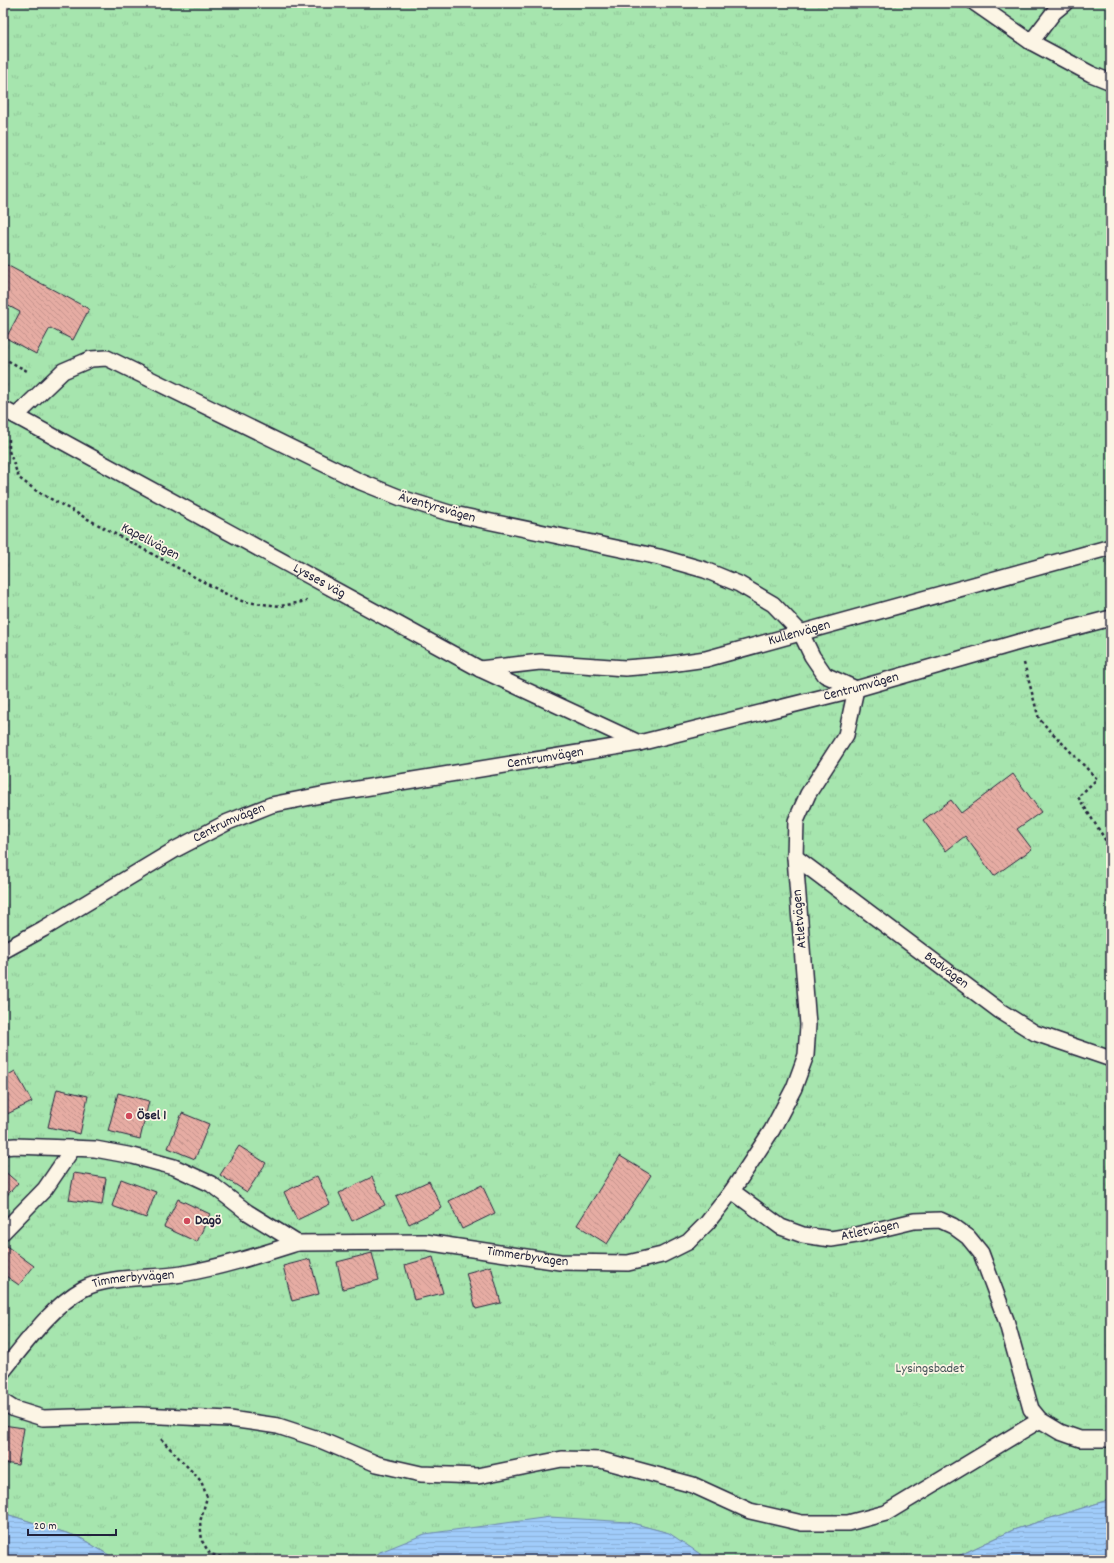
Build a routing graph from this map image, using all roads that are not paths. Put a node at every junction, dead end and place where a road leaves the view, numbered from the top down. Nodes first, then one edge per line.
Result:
1 (975, 3) edge
2 (1066, 3) edge
3 (1031, 42) junction
4 (1111, 82) edge
5 (10, 412) edge
6 (1111, 547) edge
7 (1111, 618) edge
8 (801, 633) junction
9 (480, 669) junction
10 (856, 689) junction
11 (639, 743) junction
12 (795, 857) junction
13 (3, 950) edge
14 (1111, 1060) edge
15 (3, 1147) edge
16 (73, 1148) junction
17 (732, 1191) junction
18 (3, 1232) edge
19 (297, 1243) junction
20 (3, 1371) edge
21 (3, 1402) edge
22 (1040, 1420) junction
23 (1111, 1439) edge

1 - 3 lane
2 - 3 lane
3 - 4 lane
5 - 8 lane, Äventyrsvägen
5 - 9 lane, Lysses väg
6 - 8 lane, Kullenvägen
7 - 10 lane, Centrumvägen
8 - 9 lane, Kullenvägen
8 - 10 lane, Äventyrsvägen
9 - 11 lane, Lysses väg
10 - 11 lane, Centrumvägen
10 - 12 lane, Atletvägen
11 - 13 lane, Centrumvägen
12 - 14 lane, Badvägen
12 - 17 lane, Atletvägen
15 - 16 lane
16 - 18 lane
16 - 19 lane
17 - 19 lane, Timmerbyvägen
17 - 22 lane, Atletvägen
19 - 20 lane, Timmerbyvägen
21 - 22 lane
22 - 23 lane

